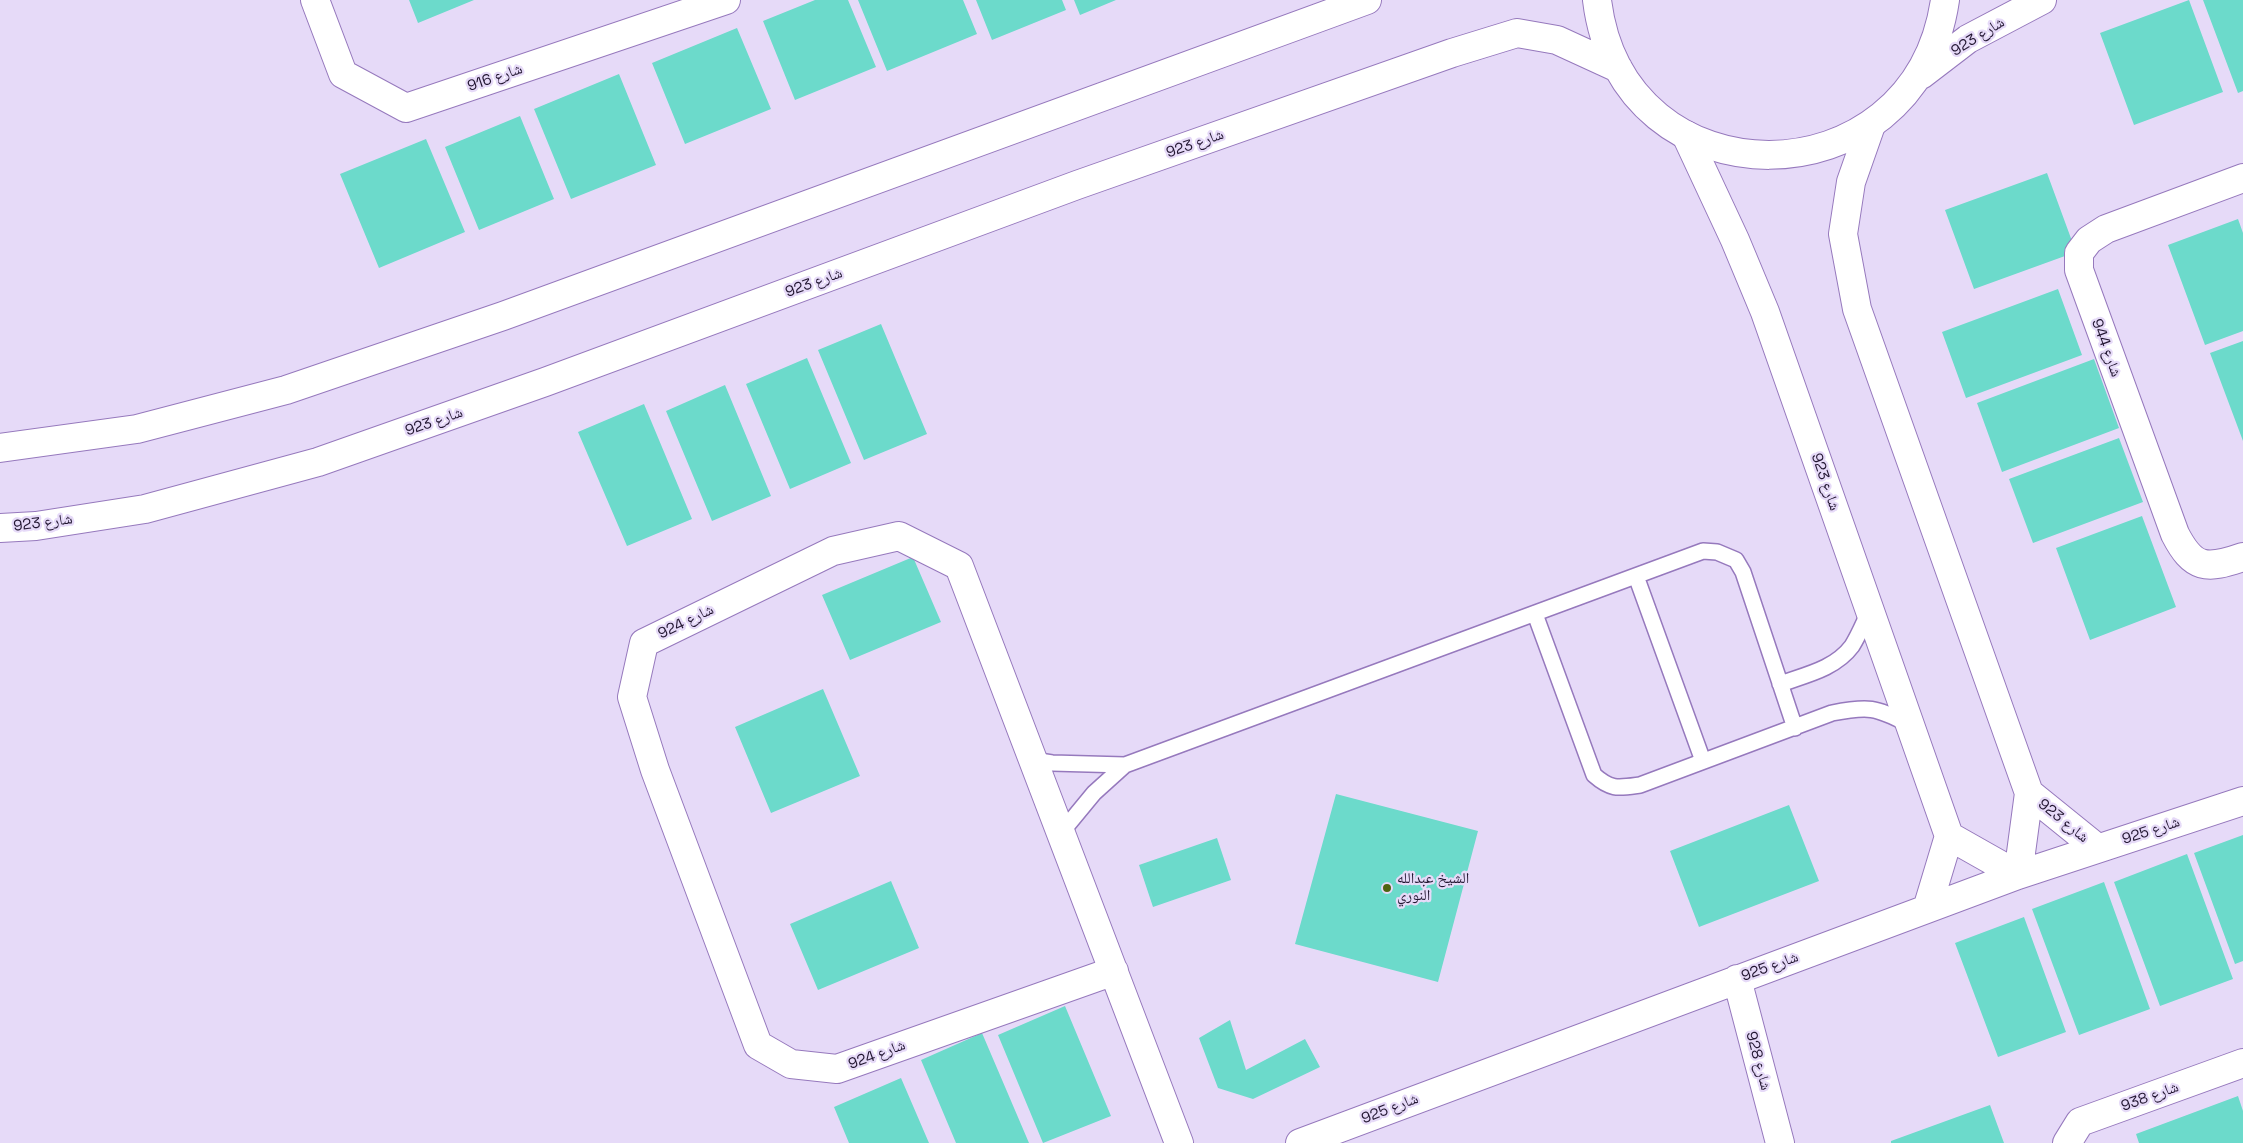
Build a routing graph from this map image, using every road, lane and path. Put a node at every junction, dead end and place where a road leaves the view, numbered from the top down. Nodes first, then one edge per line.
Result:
1 (315, 0) edge
2 (726, 0) edge
3 (1367, 0) edge
4 (1597, 0) edge
5 (1945, 0) edge
6 (2042, 0) edge
7 (1618, 68) junction
8 (1916, 79) junction
9 (1871, 125) junction
10 (1686, 135) junction
11 (2243, 178) edge
12 (0, 448) edge
13 (0, 528) edge
14 (2243, 557) edge
15 (1636, 576) junction
16 (1870, 610) junction
17 (1535, 614) junction
18 (1780, 684) junction
19 (1910, 725) junction
20 (1795, 728) junction
21 (1033, 760) junction
22 (1703, 761) junction
23 (1125, 765) junction
24 (2029, 793) junction
25 (2243, 802) edge
26 (1061, 833) junction
27 (1949, 836) junction
28 (2097, 848) junction
29 (2018, 875) junction
30 (1927, 909) junction
31 (1114, 971) junction
32 (1737, 979) junction
33 (2243, 1063) edge
34 (1179, 1143) edge
35 (1300, 1143) edge
36 (1780, 1143) edge
37 (2068, 1143) edge

1 - 2 street, شارع 916
3 - 12 street
4 - 7 street
5 - 8 street
6 - 8 street, شارع 923
7 - 10 street
7 - 13 street, شارع 923
8 - 9 street
9 - 10 street
9 - 24 street, شارع 923
10 - 16 street, شارع 923
11 - 14 street, شارع 944
15 - 17 lane
15 - 18 lane
15 - 22 lane
16 - 18 lane
16 - 19 street, شارع 923
17 - 22 lane
17 - 23 lane
18 - 20 lane
19 - 20 lane
19 - 27 street, شارع 923
20 - 22 lane
21 - 23 lane
21 - 26 street, شارع 924
21 - 31 street, شارع 924
23 - 26 lane
24 - 28 street, شارع 923
24 - 29 street, شارع 923
25 - 28 street, شارع 925
26 - 31 street, شارع 924
27 - 29 street
27 - 30 street
28 - 29 street, شارع 925
29 - 30 street, شارع 925
30 - 32 street, شارع 925
31 - 34 street, شارع 924
32 - 35 street, شارع 925
32 - 36 street, شارع 928
33 - 37 street, شارع 938

